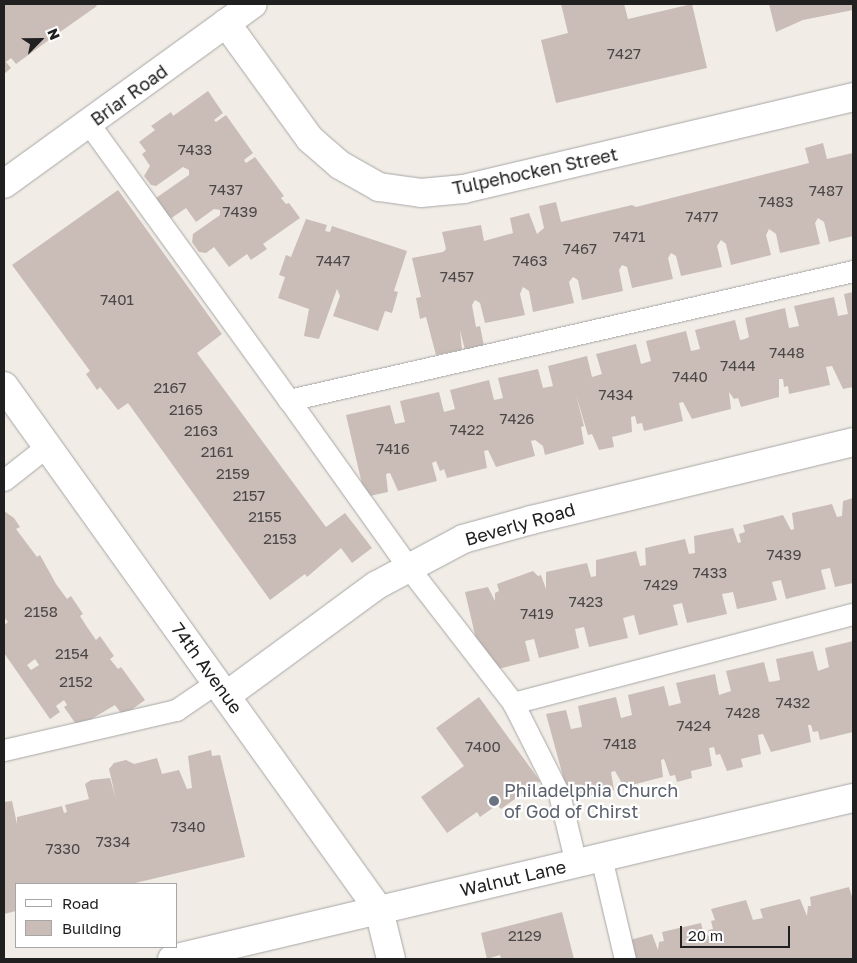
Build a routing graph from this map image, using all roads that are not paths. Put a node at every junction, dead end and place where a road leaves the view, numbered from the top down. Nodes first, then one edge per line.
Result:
1 (253, 4) edge
2 (226, 23) junction
3 (853, 97) edge
4 (89, 124) junction
5 (4, 184) edge
6 (853, 271) edge
7 (4, 386) edge
8 (289, 400) junction
9 (853, 442) edge
10 (47, 446) junction
11 (4, 480) edge
12 (408, 567) junction
13 (853, 614) edge
14 (222, 688) junction
15 (513, 704) junction
16 (4, 750) edge
17 (853, 798) edge
18 (588, 860) junction
19 (379, 910) junction
20 (172, 959) edge
21 (391, 959) edge
22 (625, 959) edge

1 - 2 street, Briar Road
2 - 3 street, Tulpehocken Street
2 - 4 street, Briar Road
4 - 5 street, Briar Road
4 - 8 lane
6 - 8 lane
7 - 10 street, 74th Avenue
8 - 12 lane
9 - 12 street, Beverly Road
10 - 11 lane
10 - 14 street, 74th Avenue
12 - 14 street, Beverly Road
12 - 15 lane
13 - 15 lane
14 - 16 lane
14 - 19 street, 74th Avenue
15 - 18 lane
17 - 18 street, Walnut Lane
18 - 19 street, Walnut Lane
18 - 22 lane
19 - 20 street, Walnut Lane
19 - 21 street, 74th Avenue

